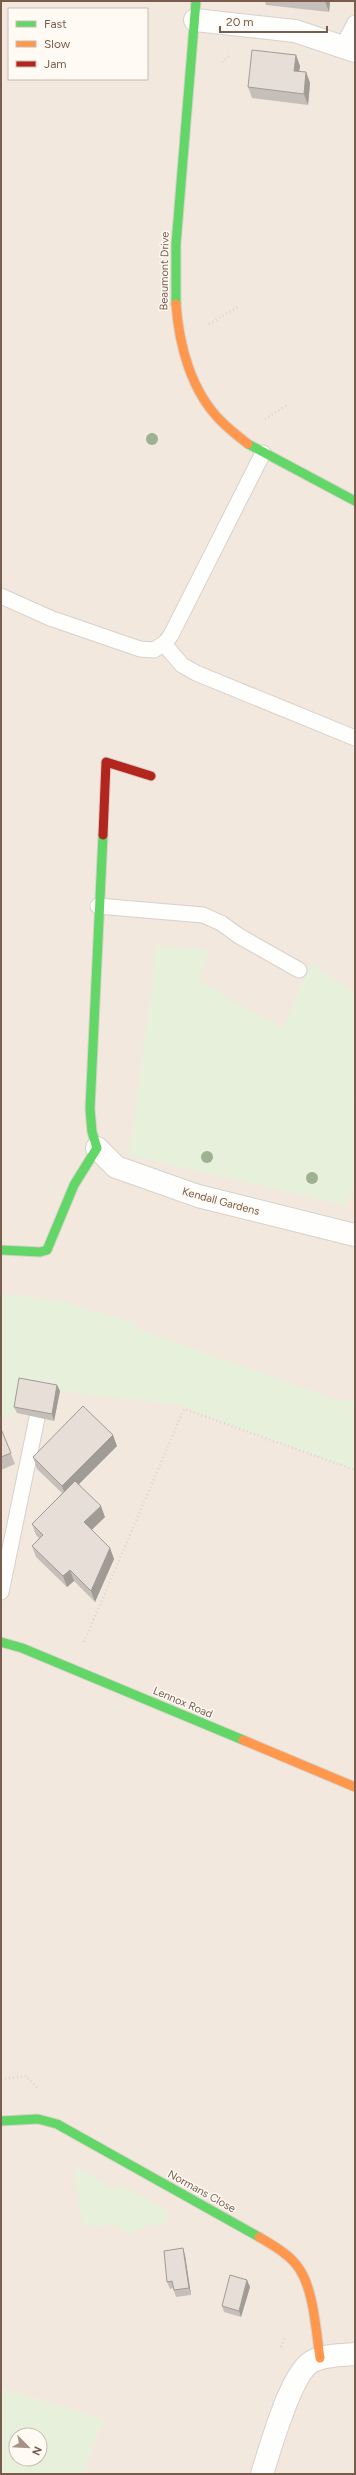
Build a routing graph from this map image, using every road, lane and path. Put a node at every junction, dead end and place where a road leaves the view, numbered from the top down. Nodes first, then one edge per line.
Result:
1 (196, 10) edge
2 (355, 23) edge
3 (349, 49) edge
4 (234, 52) dead end
5 (221, 64) dead end
6 (238, 307) dead end
7 (203, 328) dead end
8 (287, 405) dead end
9 (262, 421) dead end
10 (263, 453) junction
11 (355, 501) edge
12 (1, 596) edge
13 (164, 644) junction
14 (355, 738) edge
15 (151, 776) dead end
16 (98, 906) junction
17 (299, 970) dead end
18 (97, 1148) junction
19 (355, 1235) edge
20 (1, 1250) edge
21 (37, 1418) edge
22 (355, 1470) edge
23 (1, 1592) edge
24 (1, 1642) edge
25 (72, 1669) junction
26 (355, 1787) edge
27 (1, 2121) edge
28 (286, 2331) dead end
29 (280, 2350) dead end
30 (355, 2354) edge
31 (320, 2358) junction
32 (262, 2474) edge

1 - 3 street
1 - 10 street, Beaumont Drive
2 - 3 lane
4 - 5 path
6 - 7 path
8 - 9 path
10 - 11 street, Beaumont Drive
10 - 13 lane
12 - 13 lane
13 - 14 lane
15 - 16 street
16 - 17 lane
16 - 18 street
18 - 19 street, Kendall Gardens
18 - 20 street
21 - 23 lane
22 - 25 path
24 - 25 street, Lennox Road
25 - 26 street, Lennox Road
27 - 31 street, Normans Close
28 - 29 path
30 - 31 street
31 - 32 street

